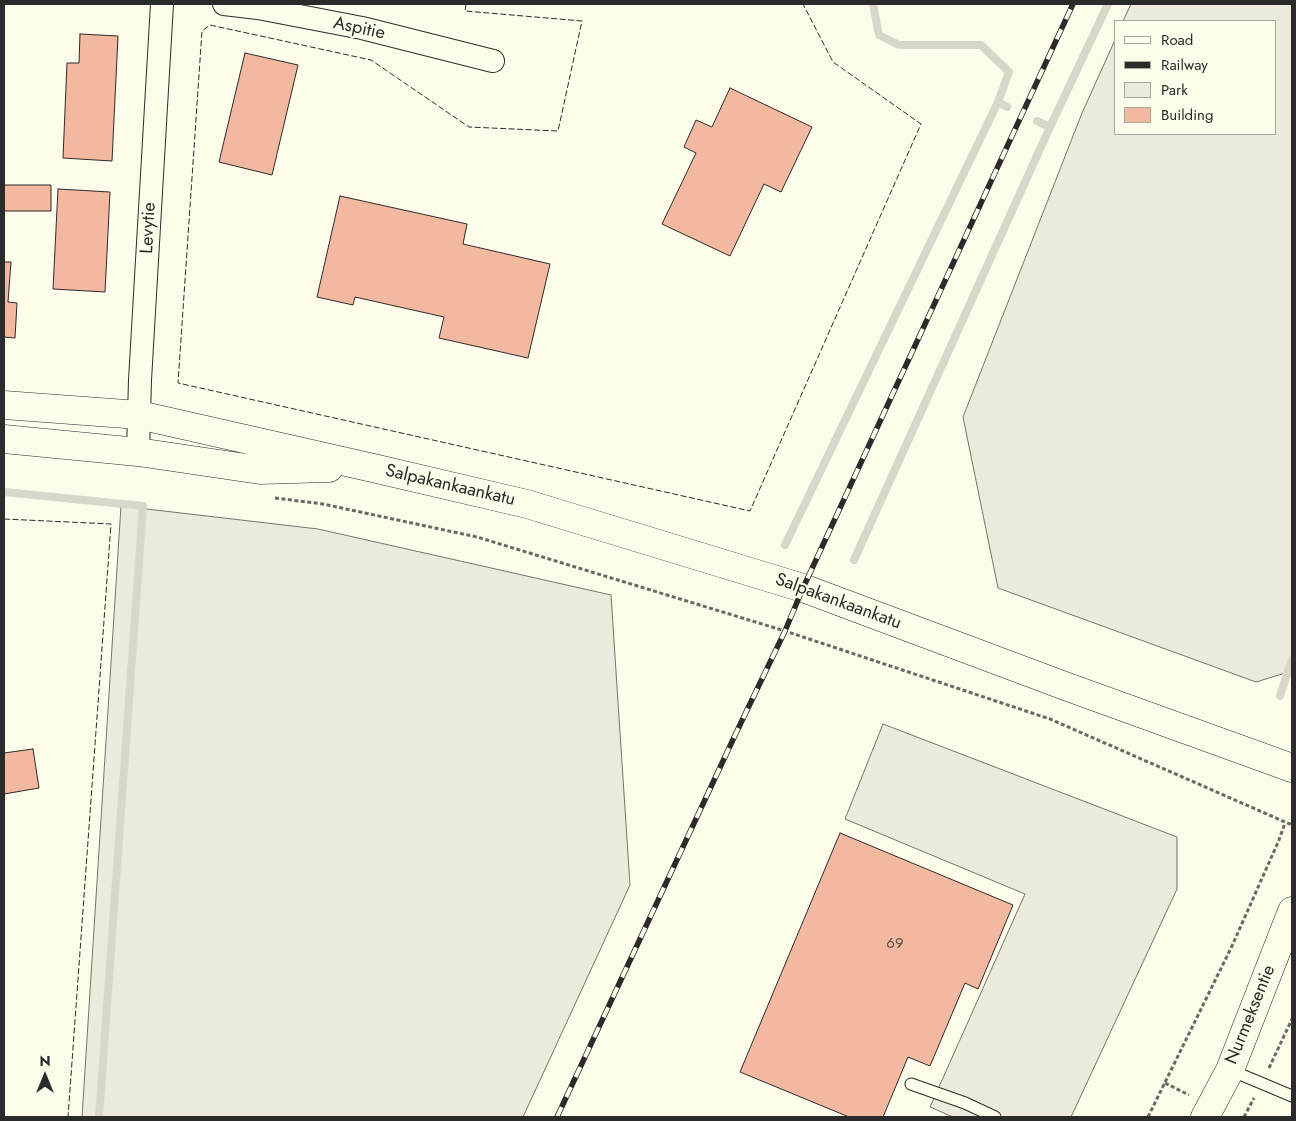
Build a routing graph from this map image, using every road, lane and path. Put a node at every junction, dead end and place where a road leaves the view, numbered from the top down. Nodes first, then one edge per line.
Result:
1 (162, 4) edge
2 (224, 4) edge
3 (493, 61) dead end
4 (4, 405) edge
5 (139, 415) junction
6 (4, 439) edge
7 (138, 452) junction
8 (373, 468) junction
9 (275, 498) dead end
10 (1292, 768) edge
11 (1285, 823) junction
12 (1292, 825) edge
13 (1292, 911) edge
14 (1230, 1070) junction
15 (911, 1084) dead end
16 (1292, 1096) edge
17 (995, 1117) edge
18 (1148, 1117) edge
19 (1205, 1117) edge

1 - 5 street, Levytie
2 - 3 street, Aspitie
4 - 5 main road, Salpakankaankatu
5 - 7 street, Levytie
5 - 8 main road, Salpakankaankatu
6 - 7 main road, Salpakankaankatu
7 - 8 main road, Salpakankaankatu
8 - 10 main road, Salpakankaankatu
9 - 11 path
11 - 12 path
11 - 18 path
13 - 14 main road, Nurmeksentie
14 - 16 lane
14 - 19 main road, Nurmeksentie
15 - 17 lane

